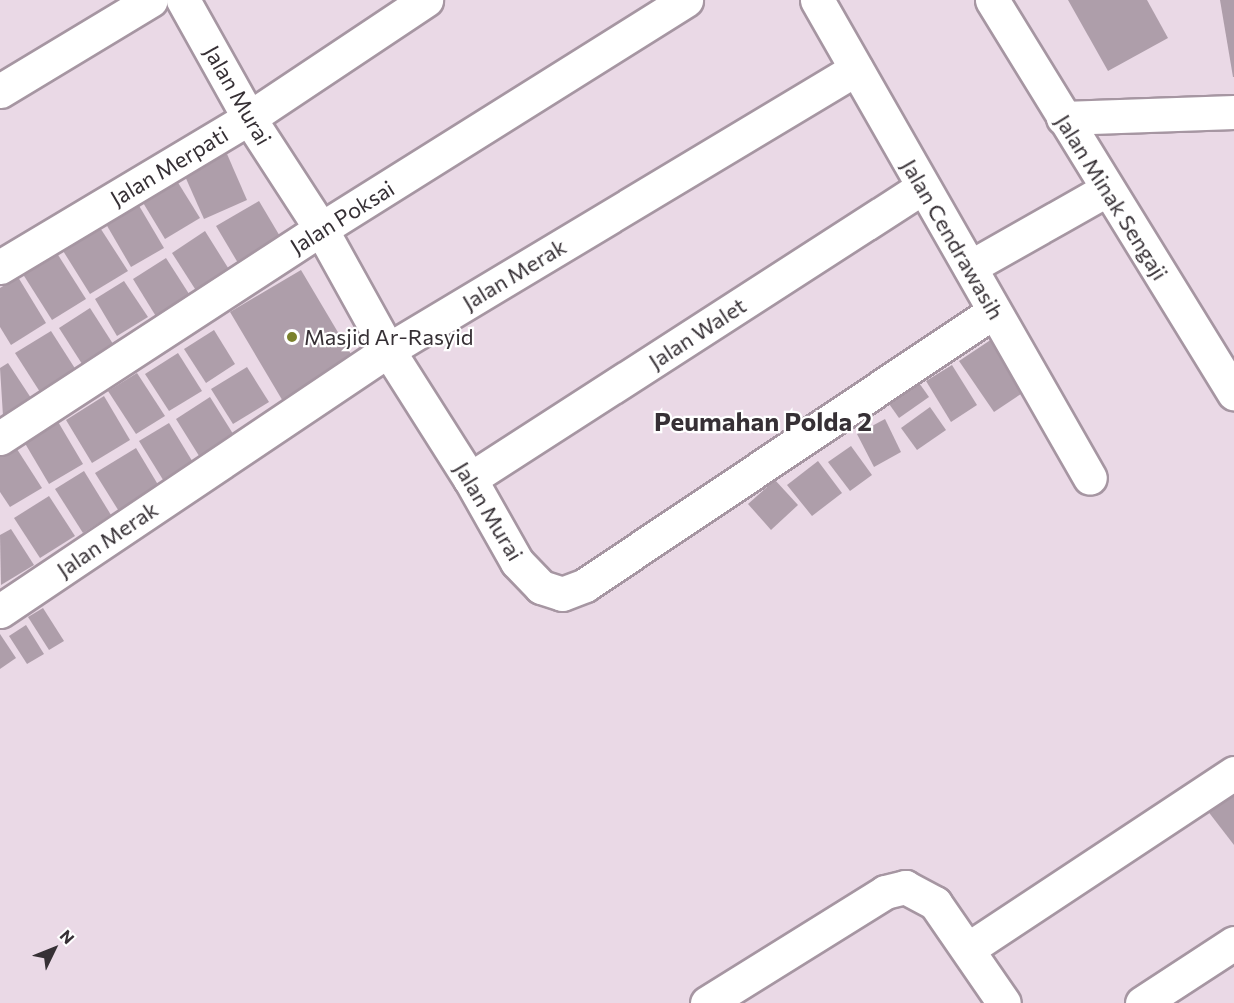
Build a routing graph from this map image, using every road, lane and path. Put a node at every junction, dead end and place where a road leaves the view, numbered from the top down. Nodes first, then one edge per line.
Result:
1 (151, 0) edge
2 (183, 0) edge
3 (426, 0) edge
4 (686, 0) edge
5 (817, 0) edge
6 (992, 0) edge
7 (856, 69) junction
8 (0, 91) edge
9 (1234, 112) edge
10 (249, 118) junction
11 (1063, 118) junction
12 (923, 187) junction
13 (1106, 190) junction
14 (321, 229) junction
15 (0, 267) edge
16 (970, 267) junction
17 (994, 311) junction
18 (388, 350) junction
19 (1234, 393) edge
20 (0, 438) edge
21 (1090, 478) dead end
22 (470, 479) junction
23 (0, 611) edge
24 (1234, 773) edge
25 (1234, 943) edge
26 (968, 949) junction
27 (707, 1003) edge
28 (1004, 1003) edge
29 (1142, 1003) edge

1 - 8 street
2 - 10 street, Jalan Murai
3 - 10 street, Jalan Merpati
4 - 14 street, Jalan Poksai
5 - 7 street, Jalan Cendrawasih
6 - 11 street, Jalan Minak Sengaji
7 - 12 street, Jalan Cendrawasih
7 - 18 street, Jalan Merak
9 - 11 street
10 - 14 street, Jalan Murai
10 - 15 street, Jalan Merpati
11 - 13 street, Jalan Minak Sengaji
12 - 16 street, Jalan Cendrawasih
12 - 22 street, Jalan Walet
13 - 16 street
13 - 19 street, Jalan Minak Sengaji
14 - 18 street, Jalan Murai
14 - 20 street, Jalan Poksai
16 - 17 street, Jalan Cendrawasih
17 - 21 street, Jalan Cendrawasih
17 - 22 street, Jalan Murai
18 - 22 street, Jalan Murai
18 - 23 street, Jalan Merak
24 - 26 street
25 - 29 street
26 - 27 street
26 - 28 street

